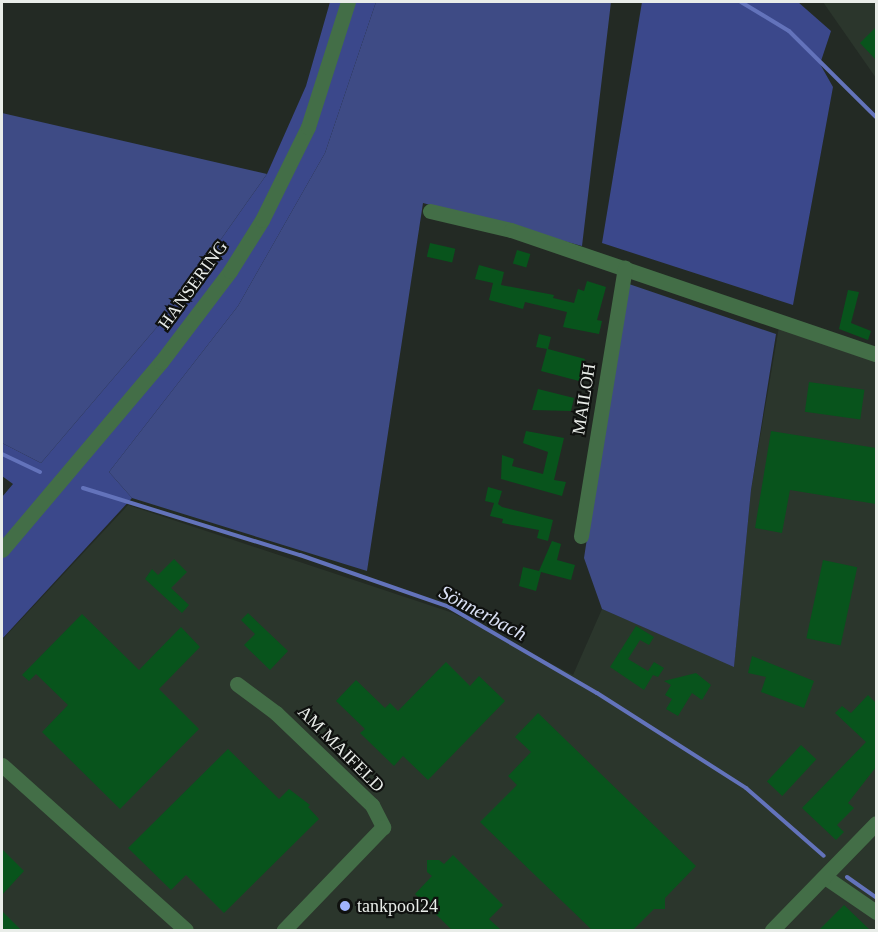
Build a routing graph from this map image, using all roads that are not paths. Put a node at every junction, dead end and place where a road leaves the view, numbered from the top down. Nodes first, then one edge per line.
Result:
1 (348, 2) edge
2 (430, 211) dead end
3 (625, 268) junction
4 (876, 354) edge
5 (581, 536) dead end
6 (2, 550) edge
7 (237, 684) dead end
8 (2, 765) edge
9 (876, 823) edge
10 (825, 877) junction
11 (876, 912) edge
12 (186, 930) edge
13 (284, 930) edge
14 (772, 930) edge

1 - 6 street, HANSERING
2 - 3 street
3 - 4 street
3 - 5 street, MAILOH
7 - 13 street, AM MAIFELD
8 - 12 street
9 - 10 street
10 - 11 street
10 - 14 street

